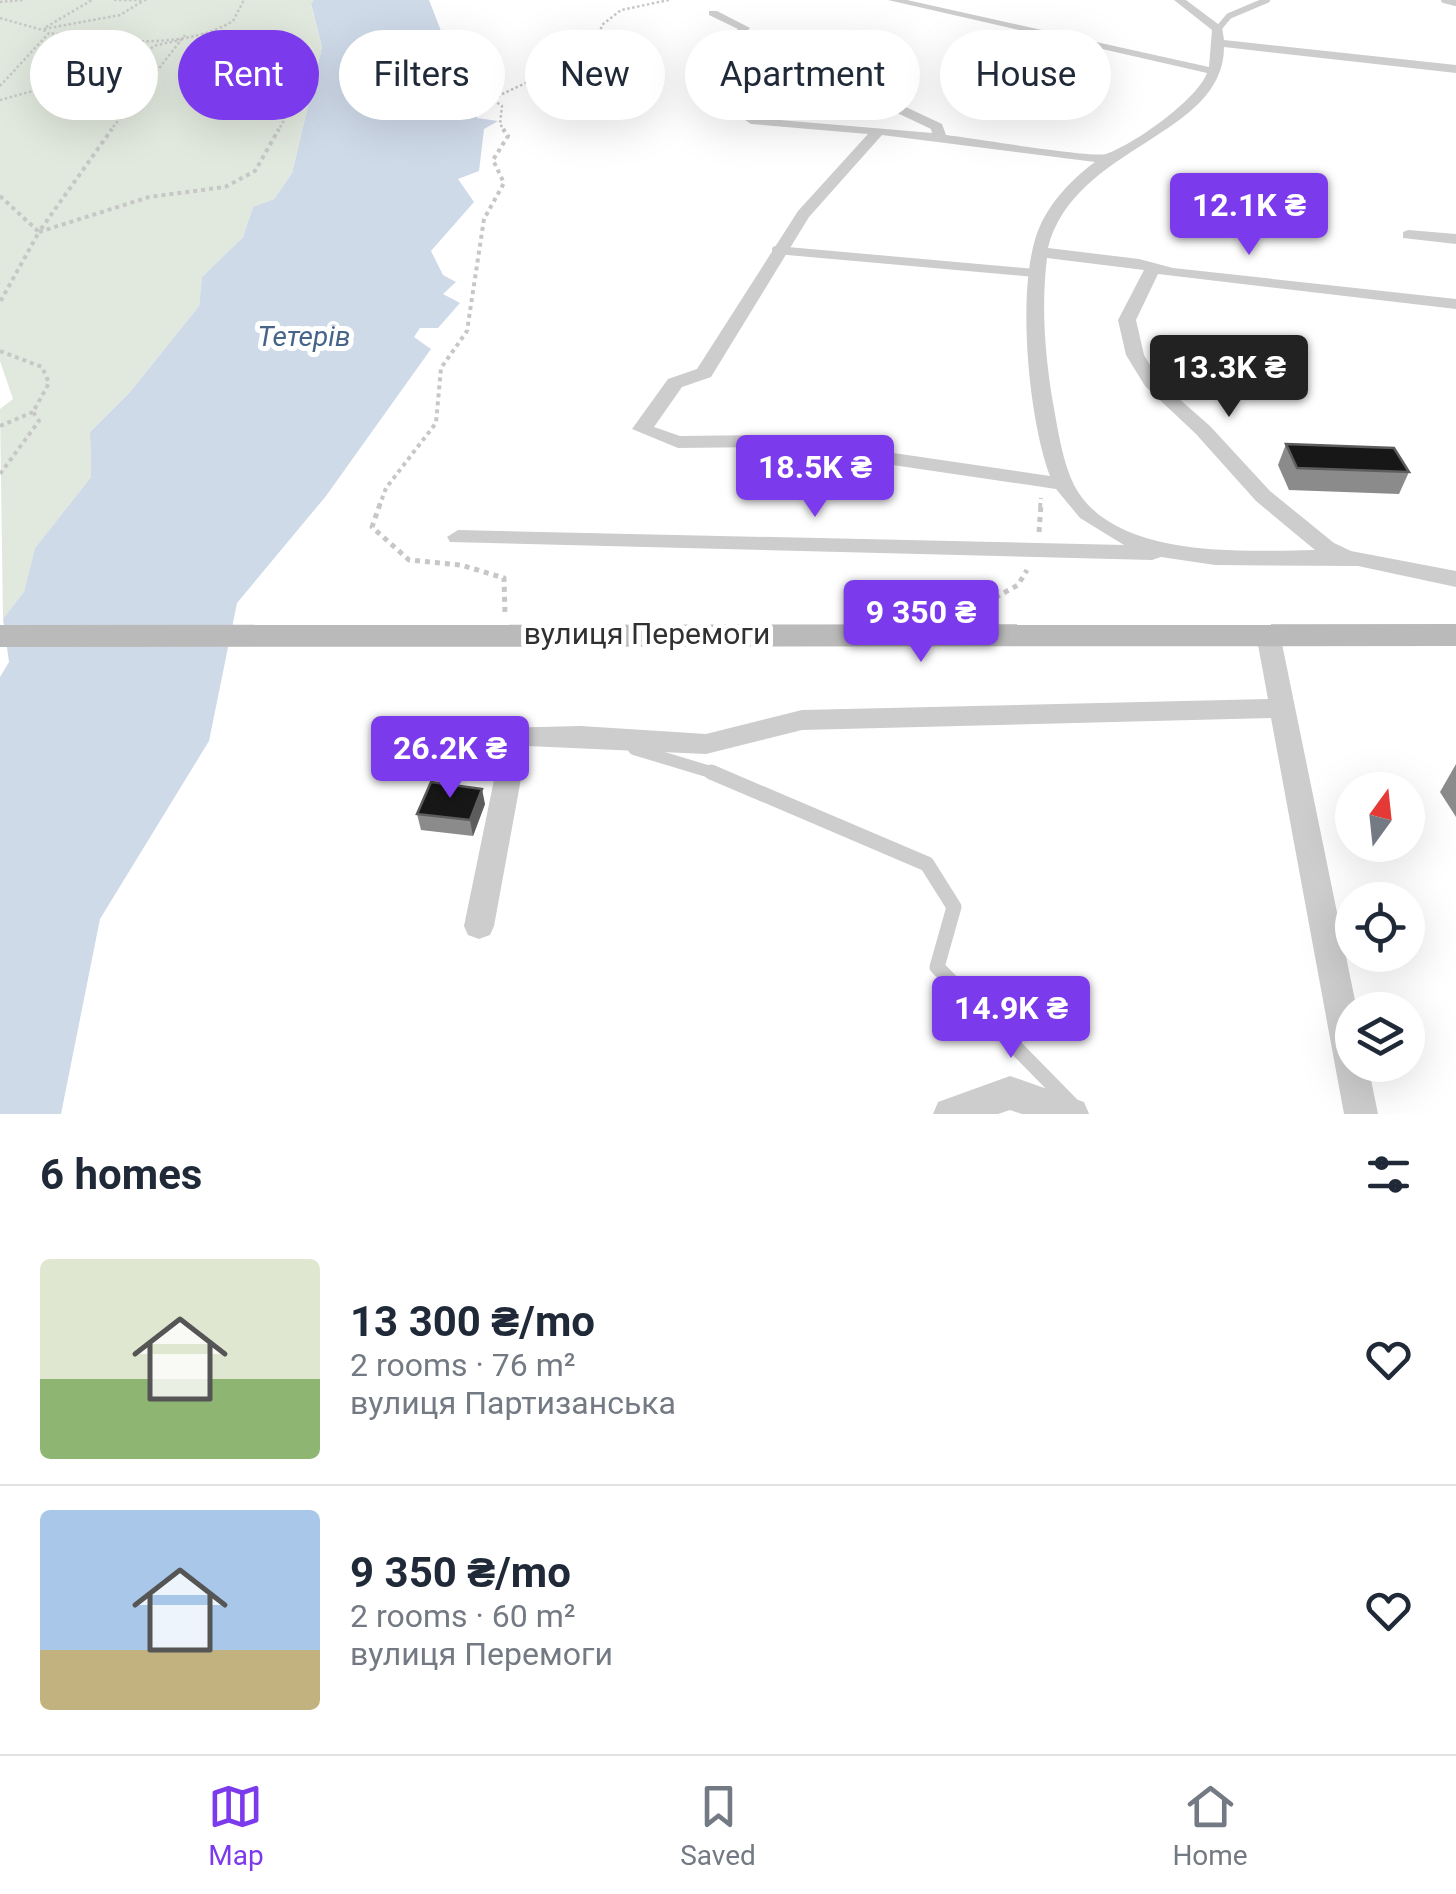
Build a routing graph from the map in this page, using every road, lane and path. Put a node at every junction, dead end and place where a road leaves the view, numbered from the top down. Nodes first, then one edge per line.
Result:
1 (23, 0) edge
2 (92, 0) edge
3 (114, 0) edge
4 (145, 0) edge
5 (244, 0) edge
6 (669, 0) edge
7 (893, 0) edge
8 (1179, 0) edge
9 (1266, 0) edge
10 (1444, 0) edge
11 (0, 2) edge
12 (1456, 3) edge
13 (713, 13) dead end
14 (0, 18) edge
15 (42, 30) edge
16 (47, 30) edge
17 (51, 30) edge
18 (212, 30) edge
19 (744, 30) edge
20 (1218, 36) junction
21 (178, 41) edge
22 (178, 44) edge
23 (30, 50) edge
24 (1456, 70) edge
25 (1212, 71) junction
26 (0, 86) edge
27 (0, 100) edge
28 (920, 119) edge
29 (284, 120) edge
30 (751, 120) dead end
31 (878, 131) junction
32 (940, 139) junction
33 (1107, 159) junction
34 (0, 196) edge
35 (38, 232) junction
36 (1408, 235) dead end
37 (1456, 239) edge
38 (776, 250) junction
39 (1038, 252) junction
40 (1152, 268) junction
41 (1035, 273) junction
42 (0, 302) edge
43 (1456, 304) edge
44 (0, 352) edge
45 (33, 412) junction
46 (0, 426) edge
47 (0, 474) edge
48 (1042, 480) junction
49 (1063, 484) junction
50 (458, 538) dead end
51 (1038, 551) junction
52 (1170, 554) junction
53 (1350, 558) junction
54 (1456, 579) edge
55 (964, 615) dead end
56 (506, 633) junction
57 (1268, 634) junction
58 (1456, 635) edge
59 (0, 636) edge
60 (1282, 708) junction
61 (456, 736) dead end
62 (516, 736) junction
63 (581, 736) junction
64 (479, 926) dead end
65 (950, 1114) edge
66 (1072, 1114) edge
67 (1081, 1114) edge
68 (1361, 1114) edge

1 - 11 path
2 - 16 path
3 - 4 path
4 - 17 path
5 - 18 path
6 - 56 path
7 - 25 street
8 - 20 street
9 - 20 lane
10 - 12 lane
13 - 19 street
14 - 15 path
20 - 24 street
20 - 25 street
21 - 27 path
22 - 35 path
23 - 26 path
25 - 33 street
28 - 32 street
29 - 35 path
30 - 31 street
31 - 32 street
31 - 38 street
32 - 33 street
33 - 39 street
34 - 35 path
35 - 42 path
36 - 37 street
38 - 41 lane
38 - 48 street
39 - 40 street
39 - 41 street
40 - 43 street
40 - 53 street
41 - 49 street
44 - 45 path
45 - 46 path
45 - 47 path
48 - 49 street
48 - 51 path
49 - 52 street
50 - 51 street
51 - 52 street
51 - 55 path
52 - 53 street
53 - 54 street
56 - 57 main road, вулиця Перемоги
56 - 59 main road, вулиця Перемоги
57 - 58 main road, вулиця Перемоги
57 - 60 street
60 - 63 street
60 - 68 street
61 - 62 street
62 - 63 street
62 - 64 street
63 - 67 lane
65 - 66 street

